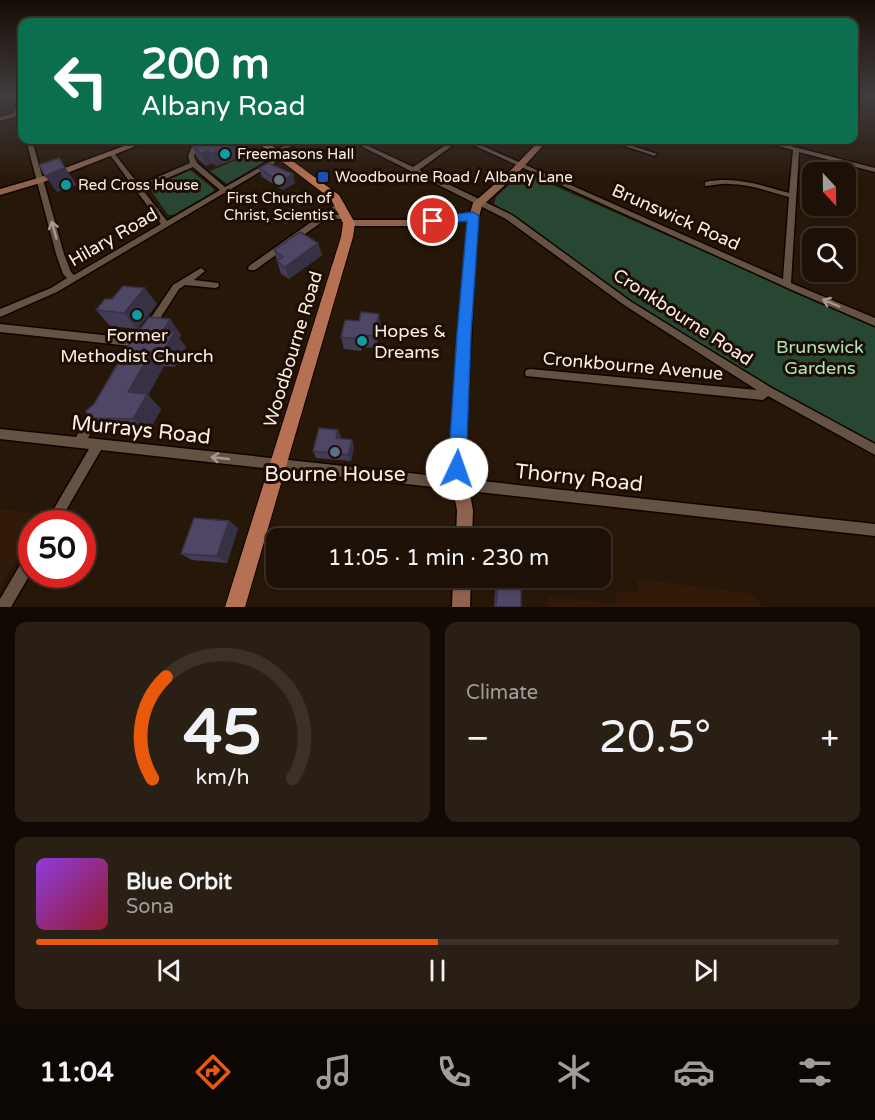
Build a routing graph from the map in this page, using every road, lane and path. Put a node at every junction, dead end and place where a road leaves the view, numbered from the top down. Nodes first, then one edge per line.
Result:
1 (30, 144) edge
2 (133, 144) edge
3 (196, 144) edge
4 (264, 144) edge
5 (295, 144) edge
6 (360, 144) dead end
7 (451, 144) edge
8 (474, 144) edge
9 (540, 144) edge
10 (622, 144) edge
11 (776, 144) edge
12 (796, 149) junction
13 (112, 154) junction
14 (278, 154) junction
15 (654, 154) dead end
16 (194, 164) junction
17 (521, 165) junction
18 (414, 170) junction
19 (875, 170) edge
20 (41, 180) junction
21 (708, 184) dead end
22 (139, 188) junction
23 (224, 190) junction
24 (0, 192) edge
25 (793, 196) junction
26 (480, 202) junction
27 (345, 215) junction
28 (473, 216) junction
29 (324, 217) junction
30 (165, 224) junction
31 (252, 268) dead end
32 (201, 271) dead end
33 (72, 278) junction
34 (184, 282) junction
35 (787, 284) junction
36 (215, 285) dead end
37 (0, 313) edge
38 (875, 322) edge
39 (0, 328) edge
40 (140, 343) junction
41 (134, 353) edge
42 (530, 373) dead end
43 (766, 390) junction
44 (105, 400) edge
45 (0, 434) edge
46 (79, 443) junction
47 (98, 445) junction
48 (875, 450) edge
49 (278, 465) junction
50 (460, 485) junction
51 (59, 510) edge
52 (464, 528) edge
53 (875, 530) edge
54 (18, 582) edge
55 (462, 588) edge
56 (3, 607) edge
57 (235, 607) edge
58 (461, 607) edge

1 - 20 street
2 - 13 main road
3 - 16 street
4 - 14 main road
5 - 14 street, Hilary Road
6 - 18 street, Cronkbourne Road
7 - 18 street
8 - 17 street, Brunswick Road
9 - 17 main road
10 - 15 street
11 - 12 street
12 - 19 street
12 - 25 street
13 - 20 main road
13 - 22 street
14 - 23 street, Hilary Road
14 - 27 main road
16 - 22 street
16 - 23 street
17 - 26 main road
17 - 35 street, Brunswick Road
18 - 26 street, Cronkbourne Road
20 - 24 main road
33 -> 20 street
21 - 25 street
22 - 30 street
23 - 30 street, Hilary Road
25 - 35 street
26 - 28 main road
26 - 43 street, Cronkbourne Road
27 - 28 main road
27 - 29 street
27 - 29 street
27 - 49 main road, Woodbourne Road
28 - 50 main road
29 - 31 street
30 - 33 street, Hilary Road
32 - 34 street
33 - 37 street, Hilary Road
34 - 36 street
34 - 40 street
38 -> 35 street, Brunswick Road
39 - 40 street
40 - 41 street
42 - 43 street, Cronkbourne Avenue
43 - 48 street, Cronkbourne Road
44 - 46 street
45 - 46 street, Murrays Road
46 - 47 street, Murrays Road
49 -> 47 street, Murrays Road
47 - 51 street
49 - 50 street, Thorny Road
49 - 57 main road, Woodbourne Road
50 - 52 main road
50 - 53 street, Thorny Road
54 - 56 street
55 - 58 main road

